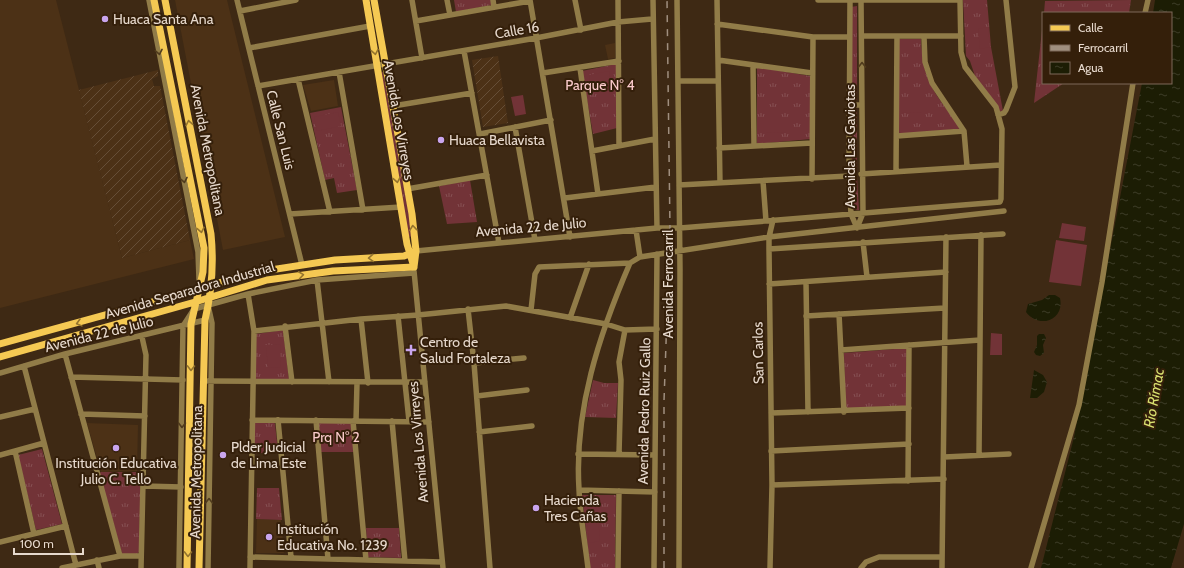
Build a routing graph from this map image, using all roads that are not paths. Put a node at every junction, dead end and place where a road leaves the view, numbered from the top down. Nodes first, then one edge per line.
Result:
1 (149, 0) edge
2 (154, 0) edge
3 (166, 0) edge
4 (237, 0) edge
5 (296, 0) edge
6 (366, 0) edge
7 (374, 0) edge
8 (412, 0) edge
9 (447, 0) edge
10 (493, 0) edge
11 (575, 0) edge
12 (618, 0) edge
13 (653, 0) edge
14 (677, 0) edge
15 (717, 0) edge
16 (818, 0) edge
17 (850, 0) edge
18 (861, 0) edge
19 (960, 0) edge
20 (1006, 0) edge
21 (1148, 0) edge
22 (278, 1) edge
23 (530, 1) edge
24 (494, 7) junction
25 (240, 11) junction
26 (1145, 12) edge
27 (450, 15) junction
28 (652, 19) junction
29 (416, 21) junction
30 (618, 22) junction
31 (717, 24) junction
32 (370, 26) junction
33 (581, 30) junction
34 (862, 36) junction
35 (897, 36) junction
36 (961, 36) junction
37 (813, 37) junction
38 (850, 37) junction
39 (924, 37) junction
40 (536, 38) junction
41 (249, 48) junction
42 (464, 51) junction
43 (422, 58) junction
44 (718, 60) junction
45 (619, 61) junction
46 (386, 65) junction
47 (754, 65) junction
48 (377, 66) junction
49 (580, 68) junction
50 (339, 72) junction
51 (543, 73) junction
52 (812, 73) junction
53 (298, 79) junction
54 (678, 81) junction
55 (718, 81) junction
56 (1133, 84) edge
57 (258, 86) junction
58 (472, 93) junction
59 (849, 105) junction
60 (862, 105) junction
61 (393, 106) junction
62 (998, 115) junction
63 (551, 120) junction
64 (515, 127) junction
65 (964, 132) junction
66 (480, 134) junction
67 (897, 136) junction
68 (655, 139) junction
69 (812, 143) junction
70 (619, 145) junction
71 (754, 146) junction
72 (719, 148) junction
73 (592, 151) junction
74 (967, 166) junction
75 (1001, 166) junction
76 (896, 172) junction
77 (861, 174) junction
78 (487, 175) junction
79 (849, 176) junction
80 (812, 179) junction
81 (763, 181) junction
82 (720, 183) junction
83 (679, 185) junction
84 (656, 186) junction
85 (407, 189) junction
86 (598, 194) junction
87 (564, 198) junction
88 (401, 207) junction
89 (363, 210) junction
90 (1004, 211) dead end
91 (330, 212) junction
92 (863, 213) junction
93 (290, 214) junction
94 (851, 214) junction
95 (773, 220) junction
96 (766, 221) junction
97 (657, 228) junction
98 (680, 228) junction
99 (857, 228) junction
100 (636, 230) junction
101 (1003, 234) dead end
102 (981, 235) junction
103 (570, 237) junction
104 (769, 237) junction
105 (946, 237) junction
106 (535, 240) junction
107 (863, 242) junction
108 (499, 243) junction
109 (769, 249) junction
110 (680, 250) junction
111 (412, 252) junction
112 (657, 254) junction
113 (640, 257) junction
114 (630, 263) junction
115 (589, 264) junction
116 (302, 265) junction
117 (414, 270) junction
118 (946, 272) junction
119 (867, 277) junction
120 (317, 280) junction
121 (806, 282) junction
122 (769, 284) junction
123 (212, 285) junction
124 (199, 289) junction
125 (248, 294) junction
126 (209, 302) junction
127 (195, 306) junction
128 (945, 308) junction
129 (468, 309) junction
130 (531, 310) junction
131 (839, 314) junction
132 (418, 315) junction
133 (398, 316) junction
134 (806, 316) junction
135 (570, 318) junction
136 (361, 319) junction
137 (205, 320) junction
138 (322, 323) junction
139 (191, 324) junction
140 (606, 324) junction
141 (183, 326) junction
142 (285, 326) junction
143 (657, 329) junction
144 (625, 330) junction
145 (254, 331) junction
146 (142, 337) junction
147 (980, 340) junction
148 (945, 343) junction
149 (0, 344) edge
150 (909, 345) junction
151 (841, 350) junction
152 (65, 354) junction
153 (0, 357) edge
154 (524, 358) dead end
155 (474, 363) junction
156 (24, 366) junction
157 (0, 373) edge
158 (71, 377) junction
159 (146, 379) junction
160 (183, 380) junction
161 (207, 381) junction
162 (252, 381) junction
163 (292, 382) junction
164 (329, 382) junction
165 (405, 382) junction
166 (425, 382) junction
167 (357, 383) junction
168 (368, 383) junction
169 (527, 390) dead end
170 (477, 396) junction
171 (909, 408) junction
172 (35, 409) junction
173 (808, 412) junction
174 (844, 412) junction
175 (771, 413) junction
176 (81, 414) junction
177 (145, 416) junction
178 (0, 417) edge
179 (252, 420) junction
180 (278, 420) junction
181 (316, 420) junction
182 (355, 421) junction
183 (392, 421) junction
184 (408, 421) junction
185 (429, 422) junction
186 (532, 426) dead end
187 (479, 432) junction
188 (44, 443) junction
189 (908, 444) junction
190 (15, 451) junction
191 (771, 451) junction
192 (578, 454) junction
193 (619, 454) junction
194 (1009, 454) dead end
195 (0, 455) edge
196 (655, 455) junction
197 (979, 455) junction
198 (944, 457) junction
199 (944, 479) junction
200 (908, 480) junction
201 (144, 486) junction
202 (772, 486) junction
203 (181, 487) junction
204 (579, 490) junction
205 (619, 491) junction
206 (655, 492) junction
207 (66, 526) junction
208 (34, 534) junction
209 (0, 542) edge
210 (120, 556) junction
211 (141, 556) junction
212 (250, 557) junction
213 (942, 557) junction
214 (291, 558) junction
215 (328, 559) junction
216 (97, 560) junction
217 (366, 560) junction
218 (405, 561) junction
219 (76, 565) junction
220 (442, 565) edge
221 (62, 568) edge
222 (99, 568) edge
223 (141, 568) edge
224 (179, 568) edge
225 (187, 568) edge
226 (199, 568) edge
227 (208, 568) edge
228 (250, 568) edge
229 (490, 568) edge
230 (588, 568) edge
231 (618, 568) edge
232 (654, 568) edge
233 (679, 568) edge
234 (770, 568) edge
235 (860, 568) edge
236 (942, 568) edge
237 (1031, 568) edge

1 -> 124 street, Avenida Metropolitana
2 -> 124 main road, Avenida Metropolitana
123 -> 3 main road, Avenida Metropolitana
4 - 25 street, Calle San Luis
5 - 22 street
6 - 32 main road, Avenida Los Virreyes
7 - 46 main road, Avenida Los Virreyes
8 - 29 street
9 - 27 street
10 - 24 street
11 - 33 street
12 - 30 street
13 - 28 street
14 - 54 street, Avenida Ferrocarril
15 - 31 street
16 - 17 street
17 - 18 street
17 - 38 street, Avenida Las Gaviotas
18 - 19 street
18 - 34 street, Avenida Las Gaviotas
19 - 36 street
20 - 62 street
21 - 26 street
22 - 25 street
23 - 24 street
23 - 40 street
24 - 27 street
25 - 41 street, Calle San Luis
27 - 29 street
28 - 30 street, Calle 16
28 - 68 street
29 - 43 street
30 - 33 street, Calle 16
30 - 45 street
31 - 37 street
31 - 44 street
32 - 41 street
32 -> 48 main road, Avenida Los Virreyes
33 - 40 street, Calle 16
34 - 35 street
60 -> 34 street, Avenida Las Gaviotas
35 - 39 street
35 - 67 street
36 - 39 street
36 - 62 street
37 - 38 street
37 - 52 street
38 - 59 street, Avenida Las Gaviotas
39 - 65 street
40 - 42 street, Calle 16
40 - 51 street
41 - 57 street, Calle San Luis
42 - 43 street, Calle 16
42 - 58 street
43 - 46 street, Calle 16
44 - 47 street
44 - 55 street
45 - 49 street
45 - 70 street
46 - 48 street, Calle 16
46 - 61 main road, Avenida Los Virreyes
47 - 52 street
47 - 71 street
48 - 50 street, Calle 16
48 -> 88 main road, Avenida Los Virreyes
49 - 51 street
49 - 73 street
50 - 53 street, Calle 16
50 - 89 street
51 - 63 street
52 - 69 street
53 - 57 street, Calle 16
53 - 91 street
54 - 55 street
54 - 83 street, Avenida Ferrocarril
55 - 72 street
56 - 237 street
57 - 93 street, Calle San Luis
58 - 61 street
58 - 66 street
59 - 60 street
59 - 79 street, Avenida Las Gaviotas
60 - 77 street, Avenida Las Gaviotas
61 - 85 main road, Avenida Los Virreyes
62 - 75 street
63 - 64 street
63 - 87 street
64 - 66 street
64 - 106 street
65 - 67 street
65 - 74 street
66 - 78 street
67 - 76 street
68 - 70 street
68 - 84 street
69 - 71 street
69 - 80 street
70 - 73 street
71 - 72 street
72 - 82 street
73 - 86 street
74 - 75 street
74 - 76 street
75 - 92 street, Avenida 22 de Julio
76 - 77 street
77 - 92 street, Avenida Las Gaviotas
78 - 85 street
78 - 108 street
79 - 80 street
79 - 94 street, Avenida Las Gaviotas
80 - 81 street
81 - 82 street
81 - 96 street
82 - 83 street
83 - 98 street, Avenida Ferrocarril
84 - 86 street
84 - 97 street
111 -> 85 main road, Avenida Los Virreyes
86 - 87 street
87 - 103 street
88 - 89 street
88 - 111 main road, Avenida Los Virreyes
89 - 91 street
90 - 99 street
91 - 93 street
92 - 94 street, Avenida 22 de Julio
92 - 99 street, Avenida Las Gaviotas
93 - 116 street, Calle San Luis
94 - 95 street, Avenida 22 de Julio
94 - 99 street, Avenida Las Gaviotas
95 - 96 street, Avenida 22 de Julio
95 - 104 street, San Carlos
96 - 98 street, Avenida 22 de Julio
97 - 98 street, Avenida 22 de Julio
97 - 100 street, Avenida 22 de Julio
98 - 110 street, Avenida Ferrocarril
99 - 104 street
100 - 103 street, Avenida 22 de Julio
100 - 113 street
101 - 102 street
102 - 105 street
102 - 147 street
103 - 106 street, Avenida 22 de Julio
104 - 109 street, San Carlos
104 - 110 street
105 - 107 street
105 - 118 street
106 - 108 street, Avenida 22 de Julio
107 - 109 street
107 - 119 street
108 - 111 street, Avenida 22 de Julio
109 - 122 street, San Carlos
110 - 112 street
110 - 233 street, Avenida Ferrocarril
111 -> 116 main road, Avenida Separadora Industrial
111 - 117 main road, Avenida Los Virreyes
112 - 113 street
112 - 143 street, Avenida Pedro Ruiz Gallo
113 - 114 street
114 - 115 street
114 - 140 street
115 - 130 street
115 - 135 street
116 - 123 main road, Avenida Separadora Industrial
117 - 120 street
126 -> 117 main road, Avenida Separadora Industrial
117 - 132 street, Avenida Los Virreyes
118 - 119 street
118 - 128 street
119 - 121 street
120 - 125 street
120 - 138 street
121 - 122 street
121 - 134 street
122 - 175 street, San Carlos
123 - 124 main road, Avenida Separadora Industrial
123 - 126 main road, Avenida Metropolitana
124 - 127 main road, Avenida Metropolitana
124 -> 149 main road, Avenida Separadora Industrial
125 - 126 street
125 - 145 street
126 - 127 main road, Avenida Separadora Industrial
126 - 137 main road, Avenida Metropolitana
126 - 161 street, Avenida Metropolitana
127 - 139 main road, Avenida Metropolitana
127 - 141 street, Avenida Metropolitana
127 - 153 main road, Avenida Separadora Industrial
128 - 131 street
128 - 148 street
129 - 130 street
129 - 132 street
129 - 155 street
130 - 135 street
131 - 134 street
131 - 151 street
132 - 133 street
132 - 166 street, Avenida Los Virreyes
133 - 136 street
133 - 165 street
134 - 173 street
135 - 140 street
136 - 138 street
136 - 168 street
137 - 139 street, Avenida 22 de Julio
137 - 161 main road, Avenida Metropolitana
138 - 142 street
138 - 164 street
139 - 141 street, Avenida 22 de Julio
139 -> 225 main road, Avenida Metropolitana
140 - 144 street
140 - 192 street
141 - 146 street, Avenida 22 de Julio
141 - 160 street, Avenida Metropolitana
142 - 145 street
142 - 163 street
143 - 144 street
143 - 196 street, Avenida Pedro Ruiz Gallo
144 - 193 street
145 - 162 street
146 - 152 street, Avenida 22 de Julio
146 - 159 street
147 - 148 street
147 - 197 street
148 - 150 street
148 - 198 street
150 - 151 street
150 - 171 street
151 - 174 street
152 - 156 street, Avenida 22 de Julio
152 - 158 street
154 - 155 street
155 - 170 street
156 - 157 street, Avenida 22 de Julio
156 - 172 street
158 - 159 street
158 - 176 street
159 - 160 street
159 - 177 street
160 -> 203 street, Avenida Metropolitana
161 - 162 street
161 - 226 main road, Avenida Metropolitana
227 -> 161 street, Avenida Metropolitana
162 - 163 street
162 - 179 street
163 - 164 street
164 - 167 street
165 - 166 street
165 - 168 street
165 - 184 street
166 - 185 street, Avenida Los Virreyes
167 - 168 street
167 - 182 street
169 - 170 street
170 - 187 street
171 - 174 street
171 - 189 street
172 - 178 street
172 - 188 street
173 - 174 street
173 - 175 street
175 - 191 street, San Carlos
176 - 177 street
176 - 210 street
177 - 201 street
179 - 180 street
179 - 212 street
180 - 181 street
180 - 214 street
181 - 182 street
181 - 215 street
182 - 183 street
182 - 217 street
183 - 184 street
183 - 218 street
184 - 185 street
185 - 220 street, Avenida Los Virreyes
186 - 187 street
187 - 229 street
188 - 190 street
188 - 207 street
189 - 191 street
189 - 200 street
190 - 195 street
190 - 208 street
191 - 202 street, San Carlos
192 - 193 street
192 - 204 street
193 - 196 street
194 - 197 street
196 - 206 street, Avenida Pedro Ruiz Gallo
197 - 198 street
198 - 199 street
199 - 200 street
199 - 213 street
200 - 202 street
201 - 203 street
201 - 211 street
202 - 234 street, San Carlos
203 - 224 street, Avenida Metropolitana
204 - 205 street
204 - 230 street
205 - 206 street
205 - 231 street
206 - 232 street, Avenida Pedro Ruiz Gallo
207 - 208 street
207 - 219 street
208 - 209 street
210 - 211 street
210 - 216 street
211 - 223 street
212 - 214 street
212 - 228 street
213 - 235 street
213 - 236 street
214 - 215 street
215 - 217 street
216 - 219 street
216 - 222 street
217 - 218 street
218 - 220 street
219 - 221 street

